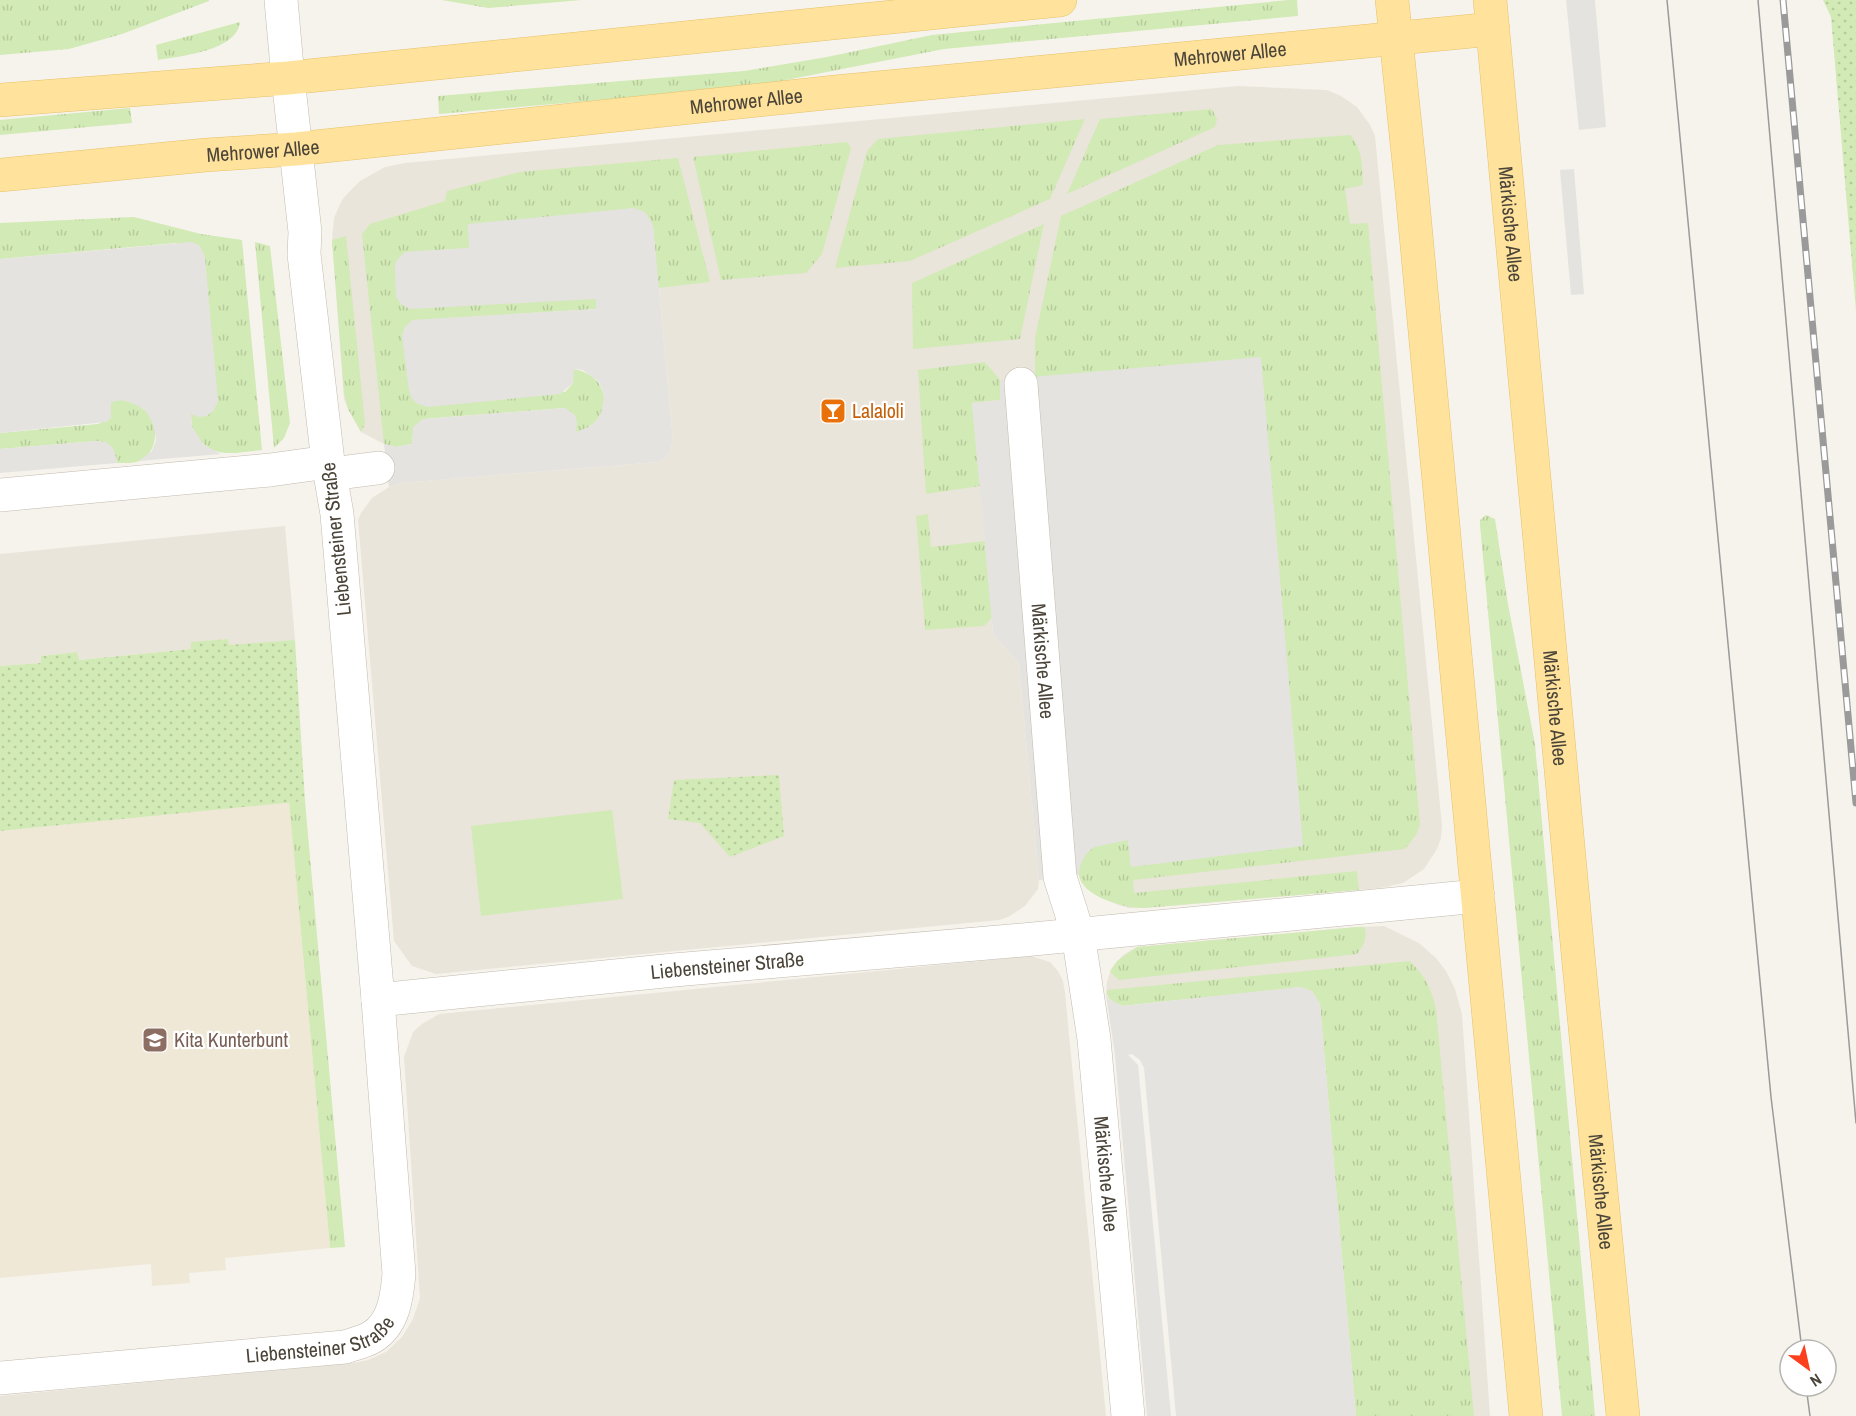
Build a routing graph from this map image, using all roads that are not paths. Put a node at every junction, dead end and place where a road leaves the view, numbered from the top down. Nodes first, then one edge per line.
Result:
1 (281, 0) edge
2 (1060, 0) edge
3 (1392, 0) edge
4 (1491, 15) edge
5 (1397, 39) junction
6 (288, 78) junction
7 (0, 100) edge
8 (296, 149) junction
9 (0, 175) edge
10 (1021, 384) dead end
11 (329, 468) junction
12 (378, 468) dead end
13 (0, 495) edge
14 (1478, 896) junction
15 (1078, 934) junction
16 (378, 1000) junction
17 (0, 1378) edge
18 (1128, 1416) edge
19 (1526, 1416) edge
20 (1623, 1416) edge

1 - 6 street
2 - 6 main road
3 - 5 main road
4 - 5 main road, Mehrower Allee
4 - 20 main road, Märkische Allee
5 - 8 main road, Mehrower Allee
5 - 14 main road
6 - 7 main road
6 - 8 street, Liebensteiner Straße
8 - 9 main road, Mehrower Allee
8 - 11 street, Liebensteiner Straße
10 - 15 street, Märkische Allee
11 - 12 street
11 - 13 street
11 - 16 street, Liebensteiner Straße
14 - 15 street
14 - 19 main road
15 - 16 street, Liebensteiner Straße
15 - 18 street, Märkische Allee
16 - 17 street, Liebensteiner Straße

